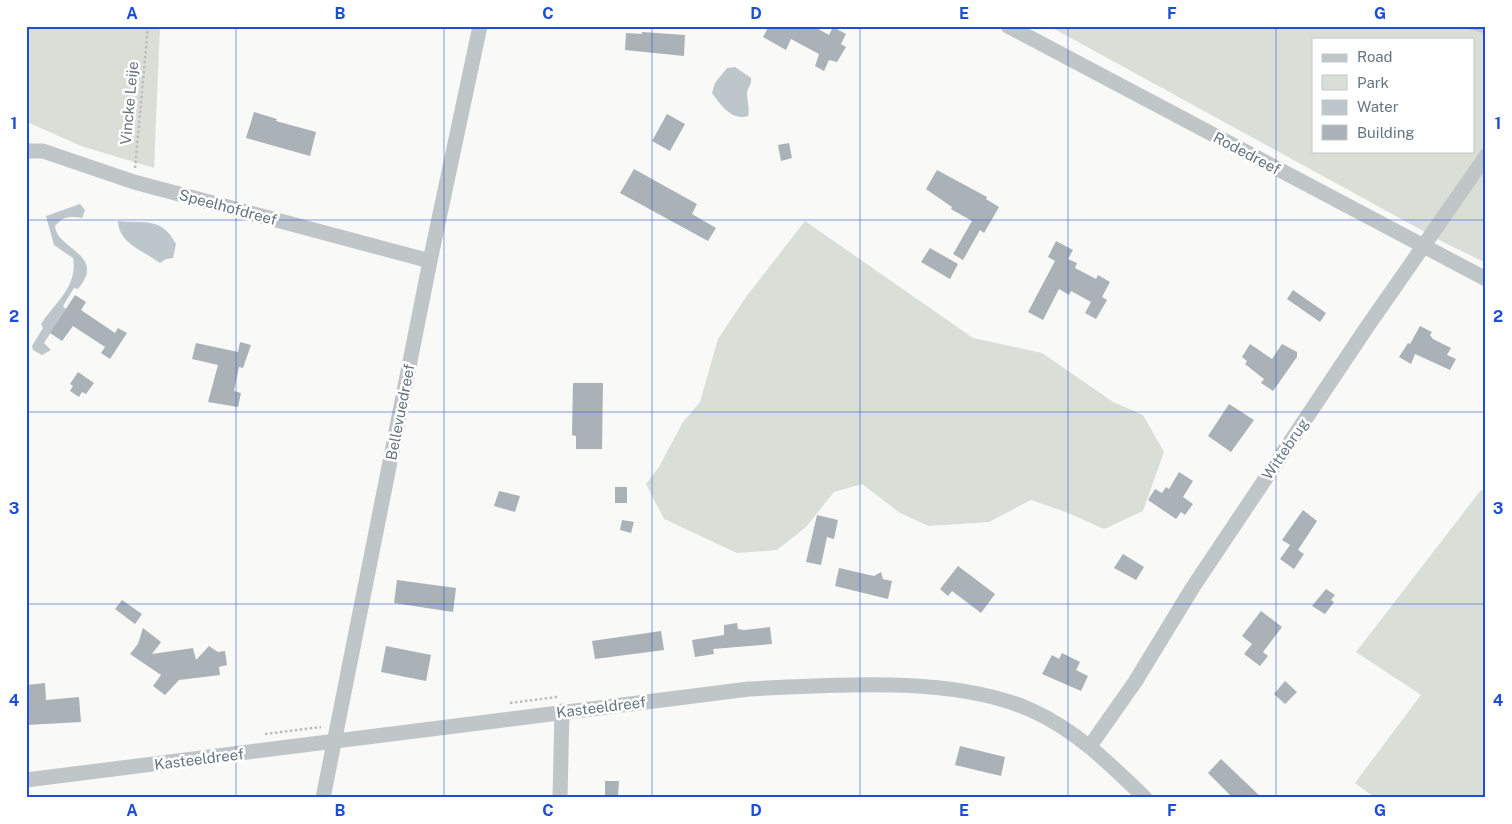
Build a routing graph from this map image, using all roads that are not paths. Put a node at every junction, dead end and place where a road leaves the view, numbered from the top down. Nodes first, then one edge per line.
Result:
1 (480, 26) edge
2 (1008, 26) edge
3 (26, 151) edge
4 (1486, 156) edge
5 (1424, 247) junction
6 (430, 261) junction
7 (1486, 280) edge
8 (562, 712) junction
9 (334, 742) junction
10 (1090, 746) junction
11 (26, 780) edge
12 (1137, 795) edge
13 (323, 798) edge
14 (560, 798) edge

1 - 6 street, Bellevuedreef
2 - 5 street, Rodedreef
3 - 6 street, Speelhofdreef
4 - 5 street, Wittebrug
5 - 7 street, Rodedreef
5 - 10 street, Wittebrug
6 - 9 street, Bellevuedreef
8 - 9 street, Kasteeldreef
8 - 10 street, Kasteeldreef
8 - 14 street
9 - 11 street, Kasteeldreef
9 - 13 street, Bellevuedreef
10 - 12 street, Kasteeldreef

